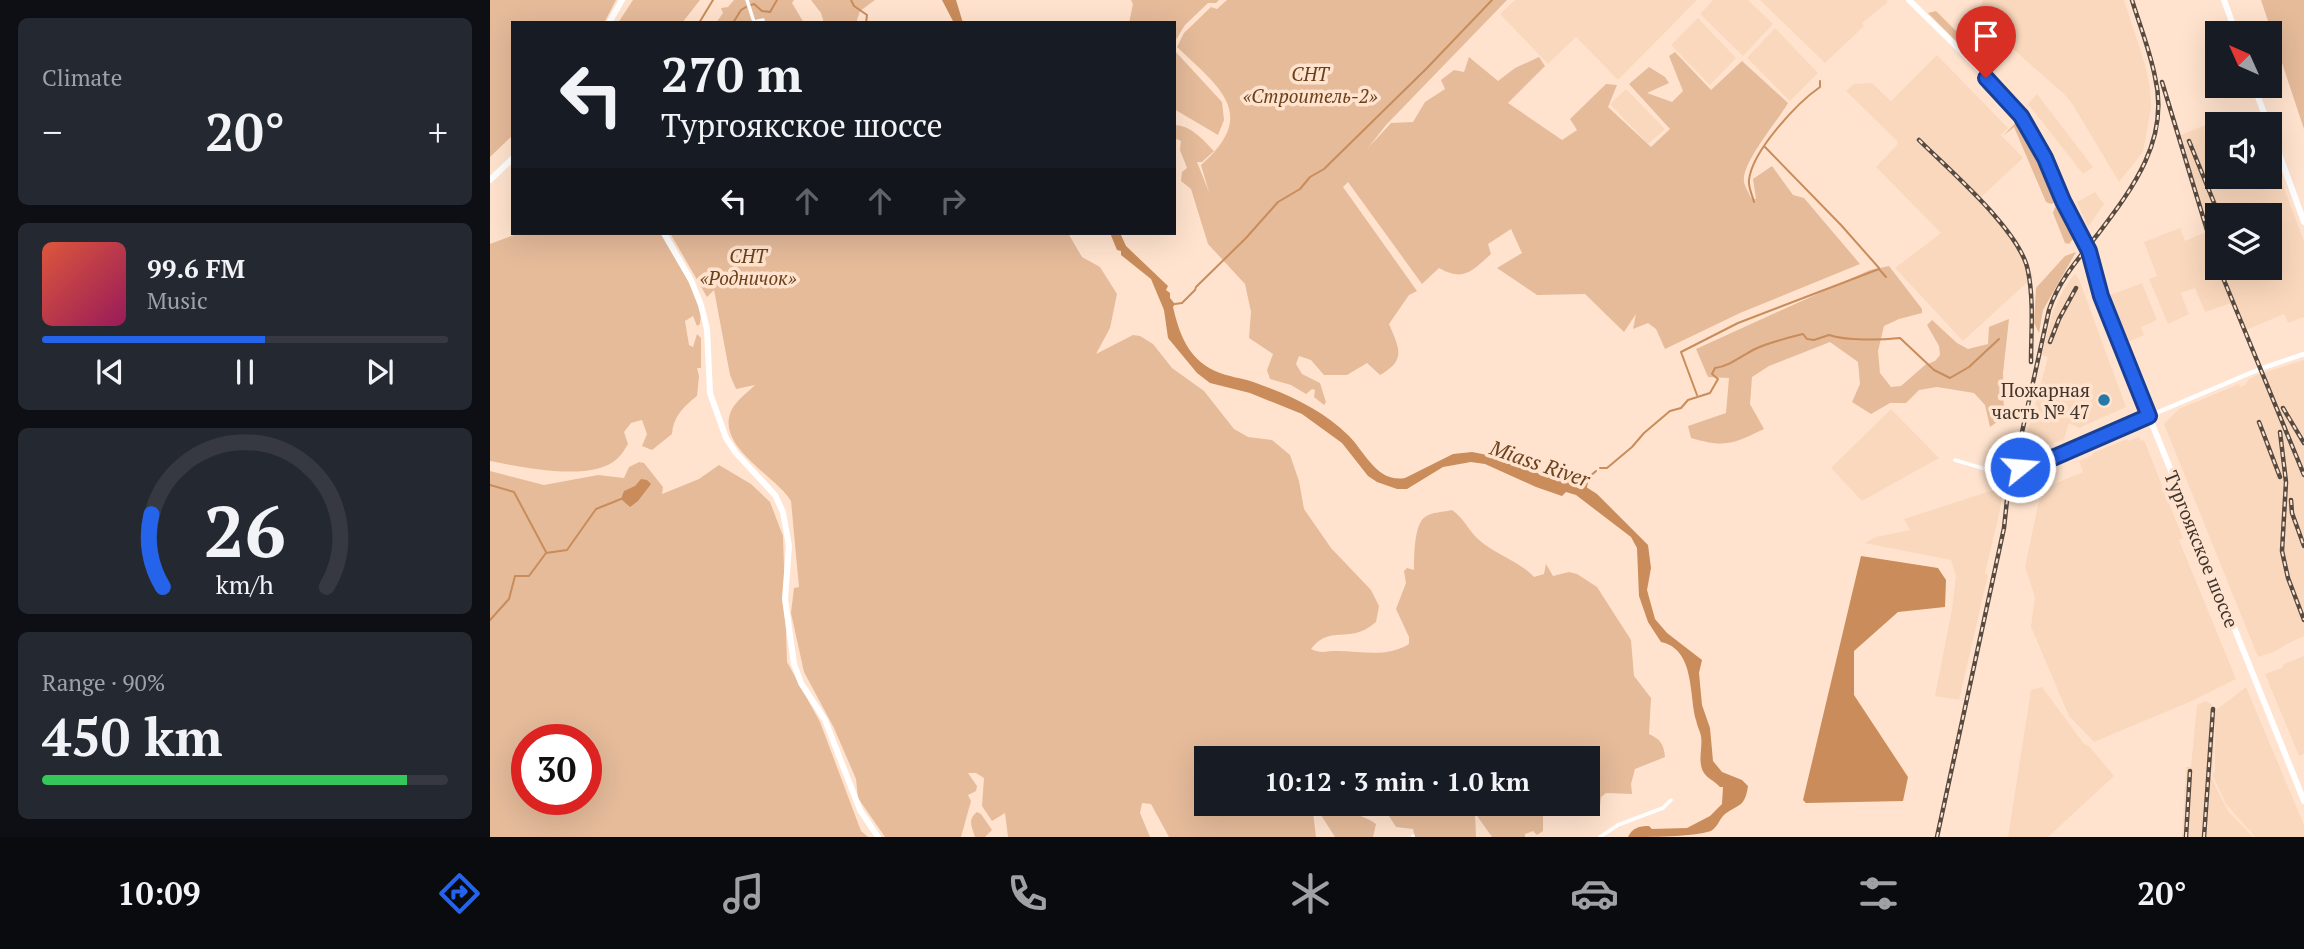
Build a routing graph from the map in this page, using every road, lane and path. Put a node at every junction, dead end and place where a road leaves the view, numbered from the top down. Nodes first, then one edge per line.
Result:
1 (622, 0) edge
2 (747, 0) edge
3 (1909, 0) edge
4 (2224, 0) edge
5 (763, 20) dead end
6 (610, 21) edge
7 (754, 21) edge
8 (758, 21) edge
9 (2231, 21) edge
10 (511, 160) edge
11 (2282, 162) edge
12 (490, 180) edge
13 (2304, 222) edge
14 (665, 235) edge
15 (2304, 354) edge
16 (2149, 416) junction
17 (1955, 460) dead end
18 (1671, 800) dead end
19 (2304, 802) edge
20 (877, 837) edge
21 (1600, 837) edge

1 - 6 main road
2 - 7 street
3 - 16 main road, Тургоякское шоссе
4 - 9 main road
5 - 8 street
10 - 12 main road
11 - 13 main road
14 - 20 main road
15 - 16 street
16 - 17 street
16 - 19 main road, Тургоякское шоссе
18 - 21 street

